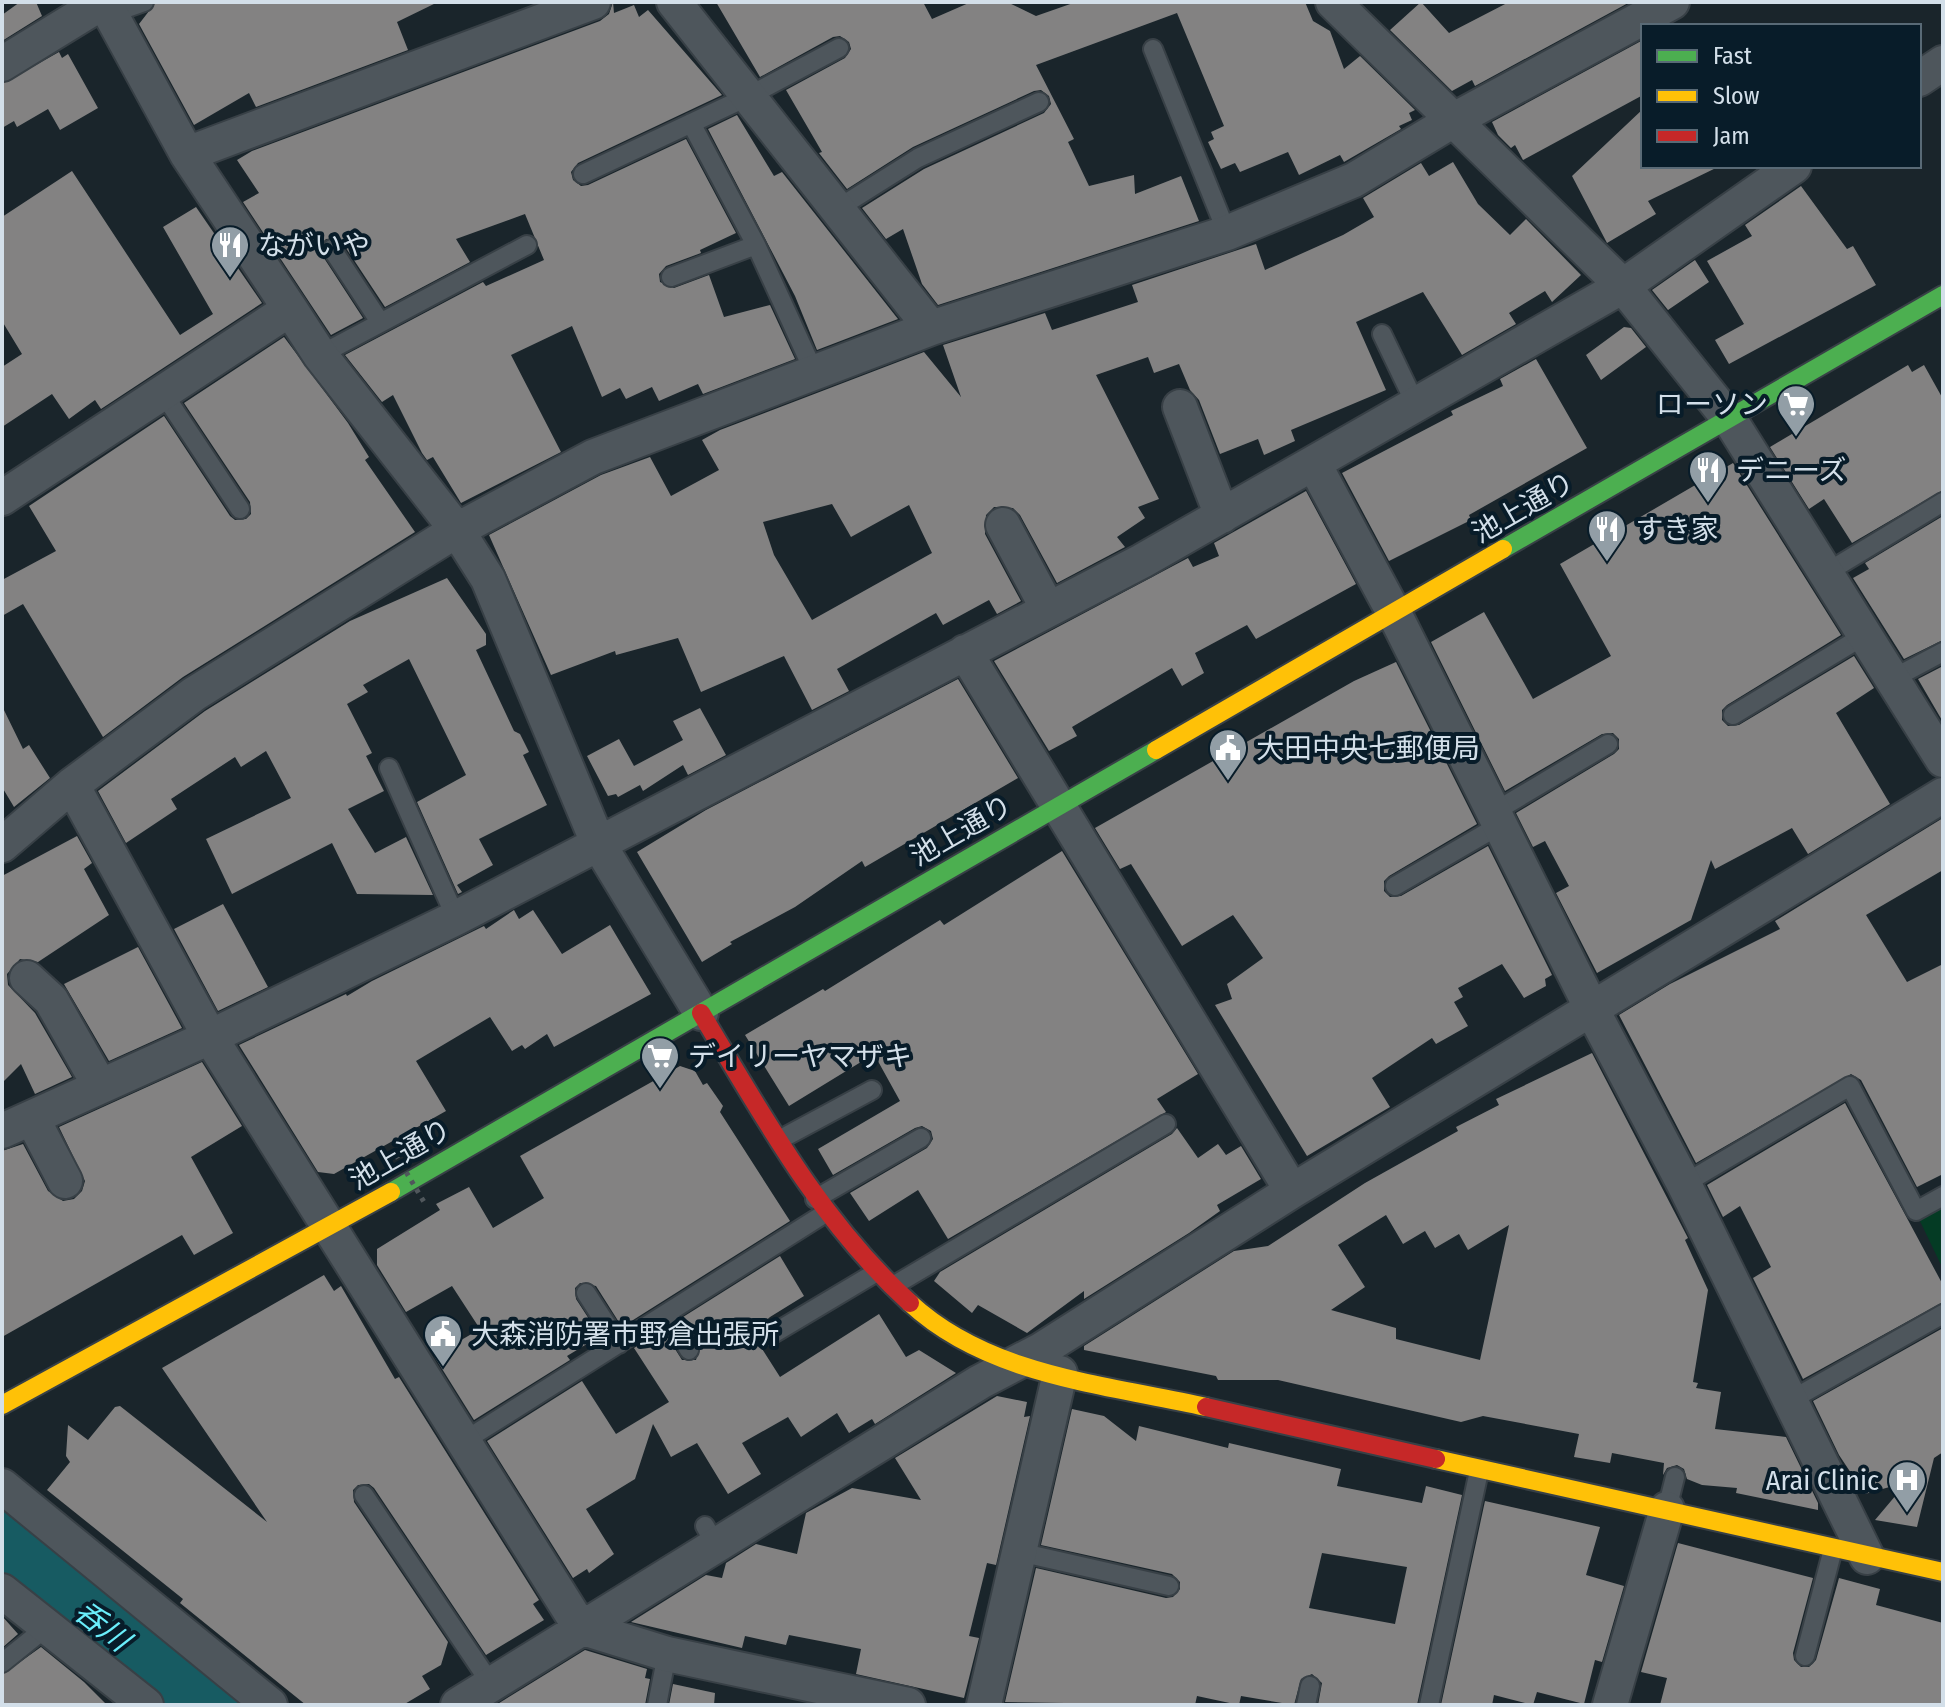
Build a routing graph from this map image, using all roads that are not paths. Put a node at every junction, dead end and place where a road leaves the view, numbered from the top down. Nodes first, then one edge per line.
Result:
1 (144, 2) edge
2 (593, 2) edge
3 (674, 2) edge
4 (1333, 2) edge
5 (1672, 2) edge
6 (106, 6) edge
7 (839, 48) dead end
8 (1153, 49) dead end
9 (1943, 63) edge
10 (2, 64) edge
11 (1921, 78) edge
12 (749, 96) junction
13 (1039, 102) dead end
14 (1452, 121) junction
15 (691, 123) junction
16 (1791, 168) edge
17 (193, 174) junction
18 (583, 174) dead end
19 (837, 209) junction
20 (1227, 233) junction
21 (527, 245) dead end
22 (756, 245) junction
23 (332, 249) dead end
24 (671, 277) dead end
25 (1623, 286) junction
26 (1943, 295) edge
27 (290, 309) junction
28 (380, 322) junction
29 (931, 328) junction
30 (1382, 334) dead end
31 (320, 355) junction
32 (814, 372) junction
33 (163, 393) junction
34 (1416, 405) junction
35 (1180, 407) dead end
36 (1730, 420) junction
37 (1314, 464) junction
38 (2, 498) edge
39 (1943, 502) edge
40 (240, 509) dead end
41 (1222, 516) junction
42 (1003, 525) dead end
43 (457, 530) junction
44 (1826, 573) junction
45 (1048, 609) junction
46 (1394, 613) junction
47 (1865, 635) junction
48 (965, 652) junction
49 (1943, 652) edge
50 (1892, 679) junction
51 (1733, 715) dead end
52 (1608, 744) dead end
53 (1943, 760) edge
54 (389, 768) dead end
55 (72, 785) junction
56 (1943, 795) edge
57 (1058, 807) junction
58 (1497, 818) junction
59 (5, 834) edge
60 (598, 843) junction
61 (1395, 886) dead end
62 (456, 918) junction
63 (27, 978) dead end
64 (1593, 1010) junction
65 (701, 1013) junction
66 (210, 1037) junction
67 (100, 1086) junction
68 (872, 1090) dead end
69 (1166, 1124) dead end
70 (18, 1125) edge
71 (921, 1138) dead end
72 (779, 1140) junction
73 (65, 1181) dead end
74 (1684, 1184) junction
75 (1292, 1191) junction
76 (1943, 1196) edge
77 (820, 1206) junction
78 (329, 1228) junction
79 (875, 1273) junction
80 (891, 1288) junction
81 (586, 1293) dead end
82 (667, 1313) junction
83 (1943, 1314) edge
84 (771, 1335) dead end
85 (619, 1344) junction
86 (689, 1350) dead end
87 (1013, 1364) junction
88 (1060, 1373) junction
89 (1791, 1400) junction
90 (2, 1405) edge
91 (464, 1441) junction
92 (1479, 1471) junction
93 (2, 1486) edge
94 (1671, 1493) junction
95 (364, 1495) dead end
96 (1833, 1549) junction
97 (1019, 1552) junction
98 (1867, 1557) junction
99 (1943, 1572) edge
100 (1169, 1586) dead end
101 (2, 1591) edge
102 (48, 1626) junction
103 (580, 1627) junction
104 (667, 1654) junction
105 (1805, 1656) dead end
106 (2, 1663) edge
107 (491, 1684) junction
108 (1310, 1686) dead end
109 (825, 1697) edge
110 (146, 1705) edge
111 (270, 1705) edge
112 (458, 1705) edge
113 (657, 1705) edge
114 (908, 1705) edge
115 (984, 1705) edge
116 (1306, 1705) edge
117 (1429, 1705) edge
118 (1610, 1705) edge

1 - 6 lane
2 - 17 street
3 - 12 street
4 - 14 street
5 - 14 street
6 - 10 street
6 - 17 street
7 - 12 lane
8 - 20 lane
9 - 11 street
12 - 15 lane
12 - 19 street
13 - 19 lane
14 - 20 street
14 - 25 street
15 - 18 lane
15 - 22 lane
16 - 25 street
17 - 27 street
19 - 29 street
20 - 29 street
21 - 28 lane
22 - 24 lane
22 - 32 lane
23 - 28 lane
25 - 34 street
25 - 36 street
26 - 36 main road, 池上通り
27 - 31 street
27 - 33 street
28 - 31 lane
29 - 32 street
30 - 34 lane
31 - 43 street
32 - 43 street
33 - 38 street
33 - 40 lane
34 - 37 street
35 - 41 street
36 - 44 street
36 - 46 main road, 池上通り
37 - 41 street
37 - 46 street
39 - 44 lane
41 - 45 street
42 - 45 street
43 - 55 street
43 - 60 street
44 - 47 street
45 - 48 street
46 - 57 main road, 池上通り
46 - 58 street
47 - 50 street
47 - 51 lane
48 - 57 street
48 - 60 street
49 - 50 lane
50 - 53 street
52 - 58 lane
54 - 62 lane
55 - 59 street
55 - 66 street
56 - 64 street
57 - 65 main road, 池上通り
57 - 75 street
58 - 61 lane
58 - 64 street
60 - 62 street
60 - 65 street
62 - 66 street
63 - 67 street
64 - 74 street
64 - 75 street
65 - 72 main road
65 - 78 main road, 池上通り
66 - 67 street
66 - 78 street
67 - 70 street
68 - 72 lane
69 - 80 lane
70 - 73 street
71 - 77 lane
72 - 77 main road
74 - 76 lane
74 - 89 street
75 - 87 street
77 - 79 main road
77 - 82 lane
78 - 90 main road, 池上通り
78 - 91 street
79 - 80 main road
79 - 84 lane
80 - 87 main road
81 - 85 lane
82 - 85 lane
82 - 86 lane
83 - 89 lane
85 - 91 lane
87 - 88 main road
87 - 103 street
88 - 92 main road
88 - 97 street
89 - 98 street
91 - 103 street
92 - 94 main road
92 - 117 lane
93 - 111 street
94 - 96 main road
94 - 118 street
95 - 107 lane
96 - 98 main road
96 - 105 lane
97 - 100 lane
97 - 115 street
98 - 99 main road
101 - 102 street
102 - 106 lane
102 - 110 street
103 - 104 street
103 - 107 street
104 - 109 street
104 - 113 lane
107 - 112 street
108 - 116 lane
109 - 114 street

